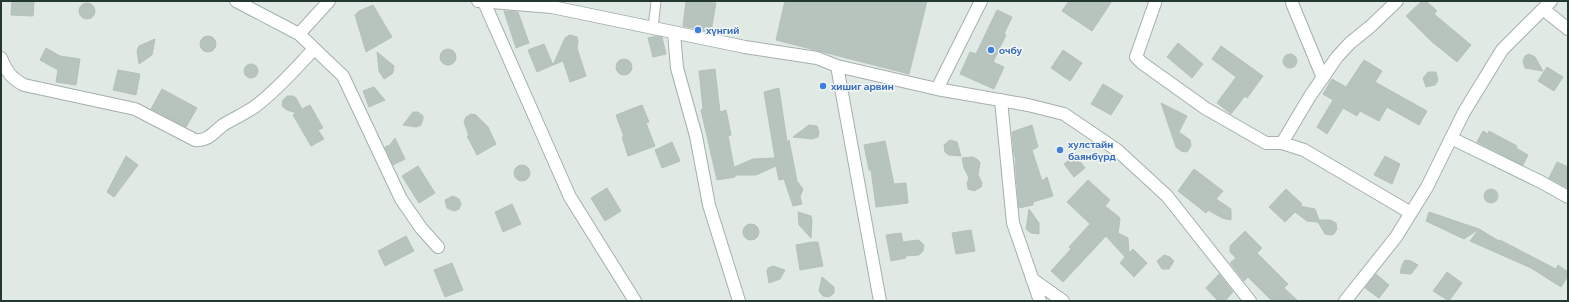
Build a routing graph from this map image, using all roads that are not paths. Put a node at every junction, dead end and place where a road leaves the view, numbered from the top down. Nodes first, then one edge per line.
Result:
1 (236, 1) edge
2 (329, 1) edge
3 (656, 1) edge
4 (980, 1) edge
5 (1397, 1) edge
6 (481, 2) edge
7 (508, 2) edge
8 (1155, 3) dead end
9 (1292, 3) dead end
10 (1547, 5) edge
11 (653, 28) junction
12 (1568, 29) edge
13 (674, 33) junction
14 (298, 34) junction
15 (314, 49) junction
16 (1, 58) edge
17 (837, 66) junction
18 (1323, 78) junction
19 (937, 89) junction
20 (1001, 100) junction
21 (1451, 138) junction
22 (1282, 143) junction
23 (1568, 197) edge
24 (1411, 213) junction
25 (438, 247) dead end
26 (1032, 279) junction
27 (635, 301) edge
28 (739, 301) edge
29 (880, 301) edge
30 (1040, 301) edge
31 (1064, 301) edge
32 (1250, 301) edge
33 (1345, 301) edge

1 - 14 street
2 - 14 street
3 - 11 lane
4 - 19 street
5 - 18 street
6 - 7 street
6 - 27 street
7 - 11 street
8 - 22 street
9 - 18 street
10 - 12 street
10 - 21 street
11 - 13 street
13 - 17 street
13 - 28 street
14 - 15 street
15 - 16 street
15 - 25 street
17 - 19 street
17 - 29 street
18 - 22 street
19 - 20 street
20 - 26 street
20 - 32 street
21 - 23 street
21 - 24 street
22 - 24 street
24 - 33 street
26 - 30 street
26 - 31 street

